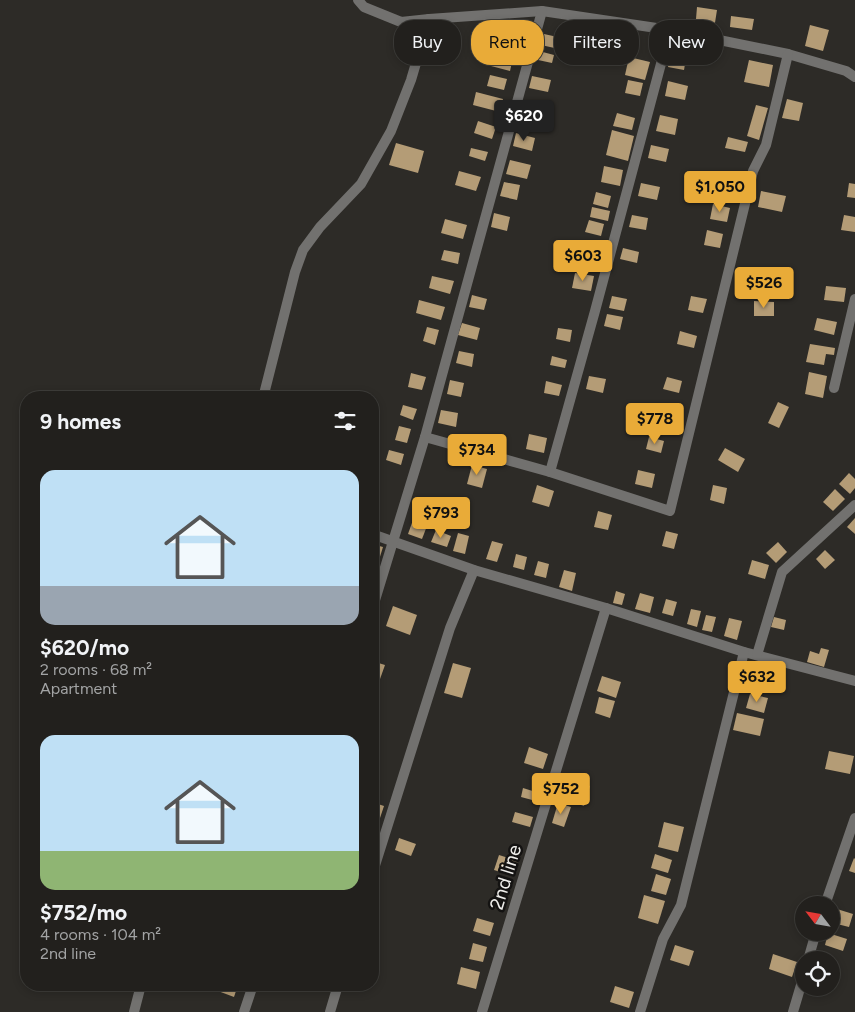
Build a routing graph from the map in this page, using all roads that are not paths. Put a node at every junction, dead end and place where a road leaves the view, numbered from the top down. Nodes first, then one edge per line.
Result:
1 (358, 0) edge
2 (542, 10) junction
3 (396, 20) edge
4 (429, 20) edge
5 (649, 27) edge
6 (723, 41) edge
7 (788, 54) junction
8 (416, 65) edge
9 (661, 65) edge
10 (852, 73) edge
11 (855, 299) edge
12 (834, 388) dead end
13 (265, 391) edge
14 (424, 437) junction
15 (550, 472) junction
16 (855, 506) edge
17 (379, 537) edge
18 (394, 542) junction
19 (474, 570) junction
20 (379, 588) edge
21 (606, 608) junction
22 (744, 652) junction
23 (757, 655) junction
24 (855, 681) edge
25 (855, 818) edge
26 (379, 854) edge
27 (828, 896) edge
28 (139, 991) edge
29 (251, 991) edge
30 (336, 991) edge
31 (798, 996) edge
32 (134, 1012) edge
33 (244, 1012) edge
34 (330, 1012) edge
35 (482, 1012) edge
36 (640, 1012) edge
37 (793, 1012) edge

1 - 3 street
2 - 4 street
2 - 5 street
2 - 14 street
6 - 7 street
7 - 10 street
7 - 15 street
8 - 13 street
9 - 15 street
11 - 12 street
14 - 15 street
14 - 18 street
16 - 23 street
17 - 18 street
18 - 19 street
18 - 20 street
19 - 21 street
19 - 26 street
21 - 22 street
21 - 35 street, 2nd line
22 - 23 street
22 - 36 street
23 - 24 street
25 - 27 street
28 - 32 street
29 - 33 street
30 - 34 street
31 - 37 street

